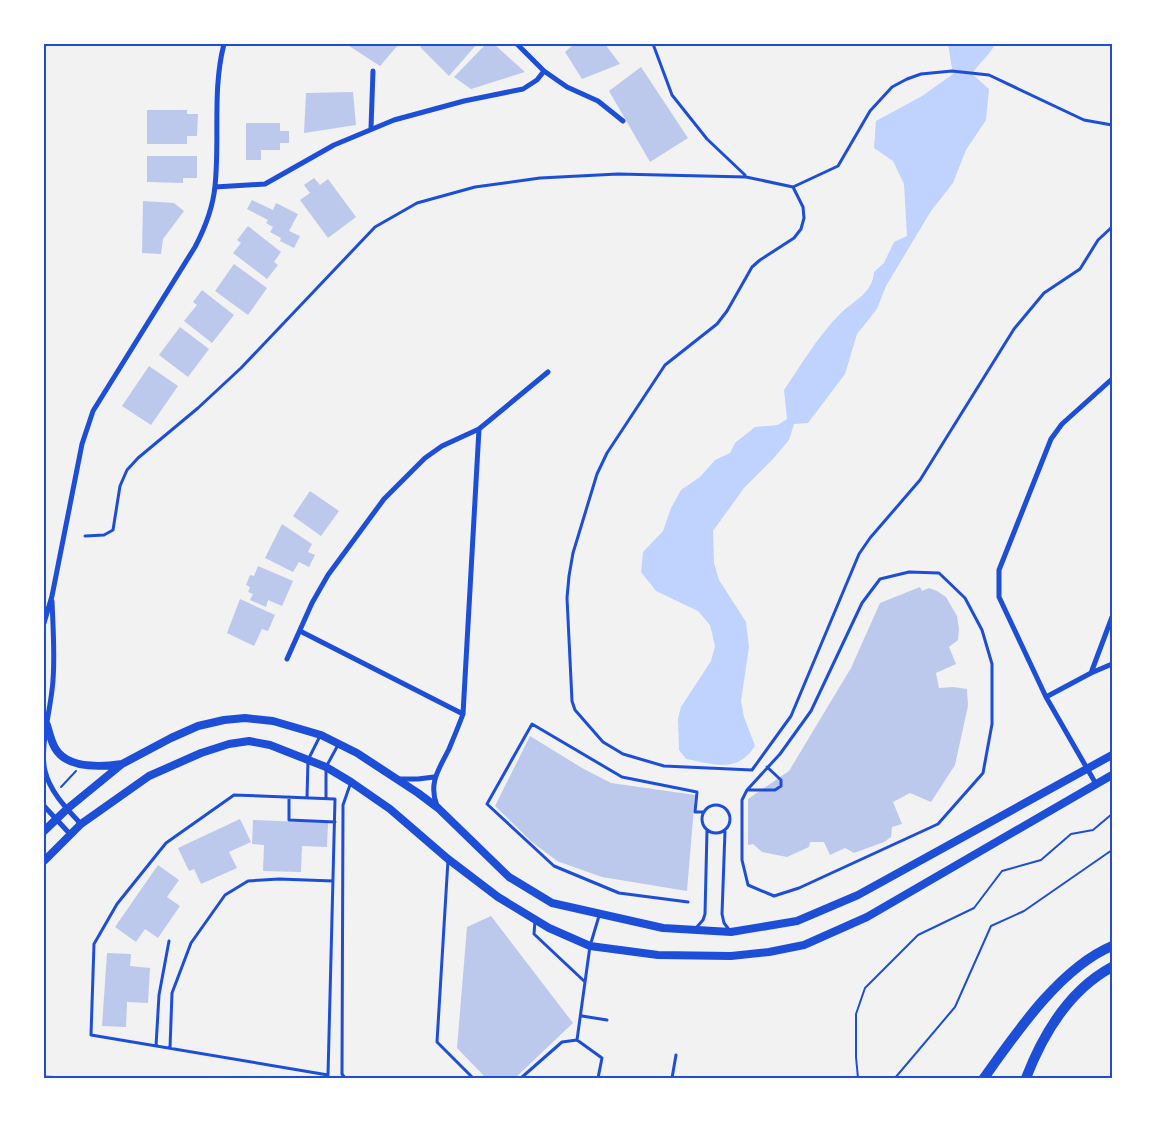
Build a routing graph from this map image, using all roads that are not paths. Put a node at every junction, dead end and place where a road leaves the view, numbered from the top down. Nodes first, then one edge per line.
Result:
1 (224, 44) edge
2 (517, 44) edge
3 (653, 44) edge
4 (373, 71) dead end
5 (544, 71) junction
6 (623, 121) dead end
7 (1113, 125) edge
8 (371, 128) junction
9 (746, 177) junction
10 (215, 187) junction
11 (793, 187) junction
12 (1113, 227) edge
13 (548, 372) dead end
14 (1113, 379) edge
15 (479, 429) junction
16 (85, 536) dead end
17 (52, 596) junction
18 (1113, 617) edge
19 (44, 623) edge
20 (300, 631) junction
21 (286, 658) dead end
22 (1113, 664) edge
23 (1091, 673) junction
24 (1046, 697) junction
25 (463, 714) junction
26 (47, 724) junction
27 (321, 735) junction
28 (339, 743) junction
29 (1113, 755) edge
30 (308, 760) junction
31 (122, 764) junction
32 (326, 766) junction
33 (767, 768) junction
34 (1087, 770) junction
35 (1113, 775) edge
36 (434, 777) junction
37 (396, 779) junction
38 (351, 782) junction
39 (1096, 784) junction
40 (747, 790) junction
41 (289, 797) junction
42 (306, 798) junction
43 (326, 799) junction
44 (44, 806) edge
45 (438, 808) junction
46 (67, 809) junction
47 (704, 812) junction
48 (741, 816) junction
49 (730, 817) junction
50 (56, 819) junction
51 (335, 822) junction
52 (81, 824) junction
53 (707, 830) junction
54 (44, 831) edge
55 (725, 831) junction
56 (69, 834) junction
57 (44, 859) edge
58 (448, 859) junction
59 (333, 881) junction
60 (688, 902) dead end
61 (600, 914) junction
62 (535, 921) junction
63 (694, 930) junction
64 (731, 932) junction
65 (169, 942) dead end
66 (590, 946) junction
67 (1113, 946) edge
68 (1113, 967) edge
69 (585, 981) junction
70 (582, 1016) junction
71 (607, 1020) dead end
72 (578, 1040) junction
73 (156, 1046) junction
74 (170, 1048) junction
75 (676, 1055) dead end
76 (345, 1078) edge
77 (473, 1078) edge
78 (522, 1078) edge
79 (598, 1078) edge
80 (672, 1078) edge
81 (984, 1078) edge
82 (1026, 1078) edge

1 - 10 street
2 - 5 street
3 - 9 lane
4 - 8 street
5 - 6 street
5 - 8 street
7 - 11 lane
8 - 10 street
9 - 11 lane
9 - 16 lane
10 - 17 street
11 - 12 lane
13 - 15 street
14 - 24 street
15 - 20 street
15 - 25 street
17 - 19 street
17 - 26 street
18 - 23 street
20 - 21 street
20 - 25 street
22 - 23 street
23 - 24 street
24 - 34 street
25 - 36 street
26 - 31 main road
26 - 46 street
27 - 28 main road
27 - 30 lane
27 - 31 main road
28 - 32 lane
28 - 37 main road
29 - 34 main road
30 - 32 main road
30 - 42 lane
30 - 52 main road
31 - 46 main road
32 - 38 main road
32 - 43 lane
33 - 40 lane
33 - 40 lane
33 - 48 lane
34 - 39 street
34 - 64 main road
35 - 39 main road
36 - 37 street
36 - 45 street
37 - 45 main road
38 - 58 main road
38 - 76 lane
39 - 66 main road
40 - 48 lane
41 - 42 lane
41 - 51 lane
41 - 73 lane
42 - 43 lane
43 - 51 lane
44 - 50 street
45 - 61 main road
46 - 50 main road
46 - 52 street
47 - 49 lane
47 - 53 lane
47 - 60 lane
48 - 49 lane
49 - 55 lane
50 - 54 main road
50 - 56 street
51 - 59 lane
52 - 56 main road
53 - 55 lane
53 - 63 lane
55 - 64 lane
56 - 57 main road
58 - 62 main road
58 - 77 lane
59 - 74 lane
59 - 74 lane
61 - 63 main road
61 - 66 lane
62 - 66 main road
62 - 69 lane
63 - 64 main road
65 - 73 lane
66 - 69 lane
67 - 81 highway
68 - 82 highway
69 - 70 lane
70 - 71 lane
70 - 72 lane
72 - 78 lane
72 - 79 lane
73 - 74 lane
75 - 80 lane

